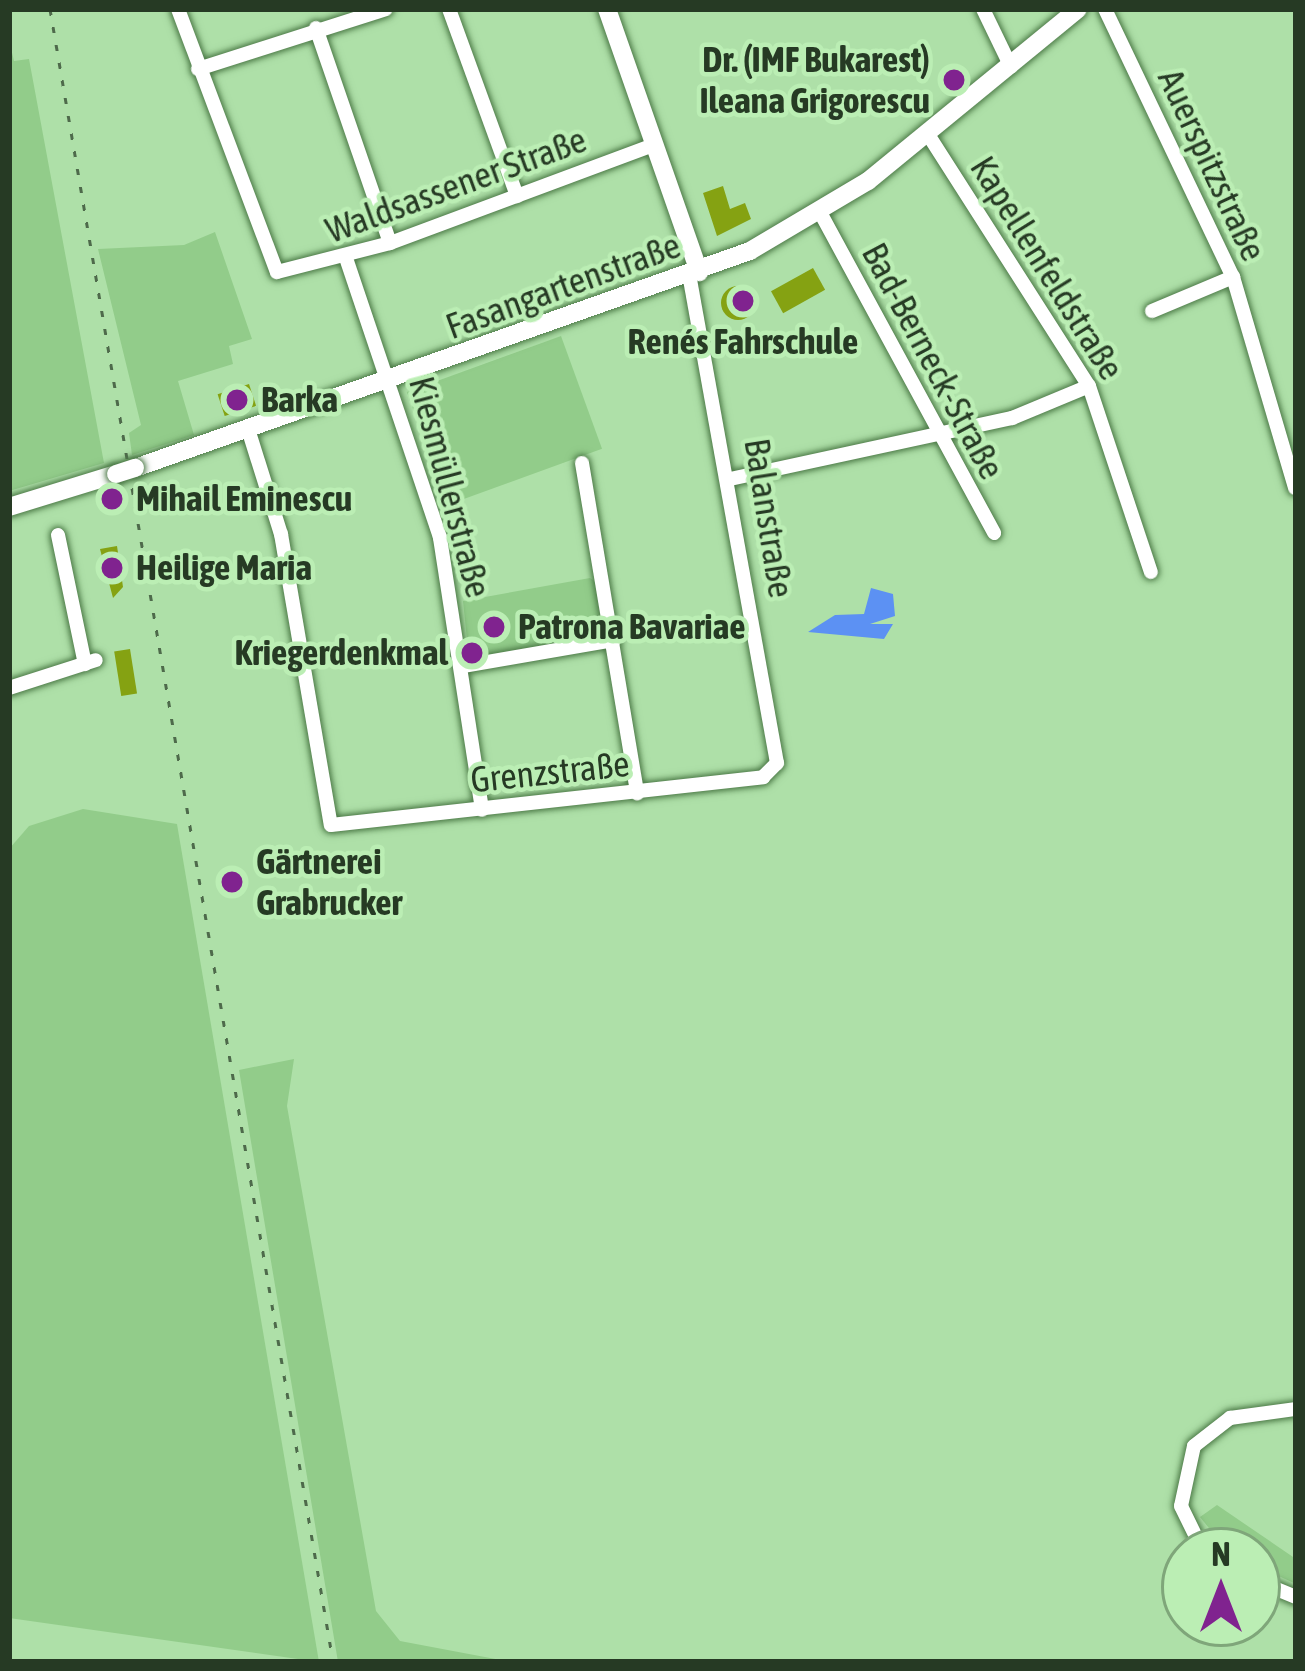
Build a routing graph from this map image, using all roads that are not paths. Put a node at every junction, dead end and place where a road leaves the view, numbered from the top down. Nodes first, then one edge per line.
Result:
1 (178, 9) edge
2 (386, 9) edge
3 (449, 9) edge
4 (608, 9) edge
5 (982, 9) edge
6 (1078, 9) edge
7 (1105, 9) edge
8 (366, 12) edge
9 (316, 28) junction
10 (1010, 67) junction
11 (198, 69) junction
12 (929, 136) junction
13 (653, 145) junction
14 (517, 196) junction
15 (821, 214) junction
16 (390, 243) junction
17 (346, 258) junction
18 (694, 274) junction
19 (1233, 277) junction
20 (1152, 310) dead end
21 (392, 382) junction
22 (1089, 386) junction
23 (249, 432) junction
24 (940, 434) junction
25 (582, 463) dead end
26 (730, 479) junction
27 (1295, 488) edge
28 (9, 507) edge
29 (994, 533) dead end
30 (58, 536) dead end
31 (1151, 572) dead end
32 (614, 640) junction
33 (464, 666) junction
34 (9, 688) edge
35 (773, 770) joint
36 (638, 793) junction
37 (482, 809) junction
38 (1296, 1409) edge
39 (1191, 1527) edge

1 - 11 street
2 - 8 street
3 - 14 street
4 - 13 street, Balanstraße
5 - 10 street
6 - 10 street, Fasangartenstraße
7 - 19 street, Auerspitzstraße
8 - 9 street
9 - 11 street
9 - 16 street
10 - 12 street, Fasangartenstraße
11 - 17 street, Waldsassener Straße
12 - 15 street, Fasangartenstraße
12 - 22 street, Kapellenfeldstraße
13 - 14 street, Waldsassener Straße
13 - 18 street, Balanstraße
14 - 16 street, Waldsassener Straße
15 - 18 street, Fasangartenstraße
15 - 24 street, Bad-Berneck-Straße
16 - 17 street, Waldsassener Straße
17 - 21 street, Kiesmüllerstraße
18 - 21 street, Fasangartenstraße
18 - 26 street, Balanstraße
19 - 20 street
19 - 27 street, Auerspitzstraße
21 - 23 street, Fasangartenstraße
21 - 33 street, Kiesmüllerstraße
22 - 24 street
22 - 31 street, Kapellenfeldstraße
23 - 28 street, Fasangartenstraße
23 - 37 street, Grenzstraße
24 - 26 street
24 - 29 street, Bad-Berneck-Straße
25 - 32 street
26 - 35 street, Balanstraße
30 - 34 street
32 - 33 street
32 - 36 street
33 - 37 street, Kiesmüllerstraße
35 - 36 street, Grenzstraße
36 - 37 street, Grenzstraße
38 - 39 street

